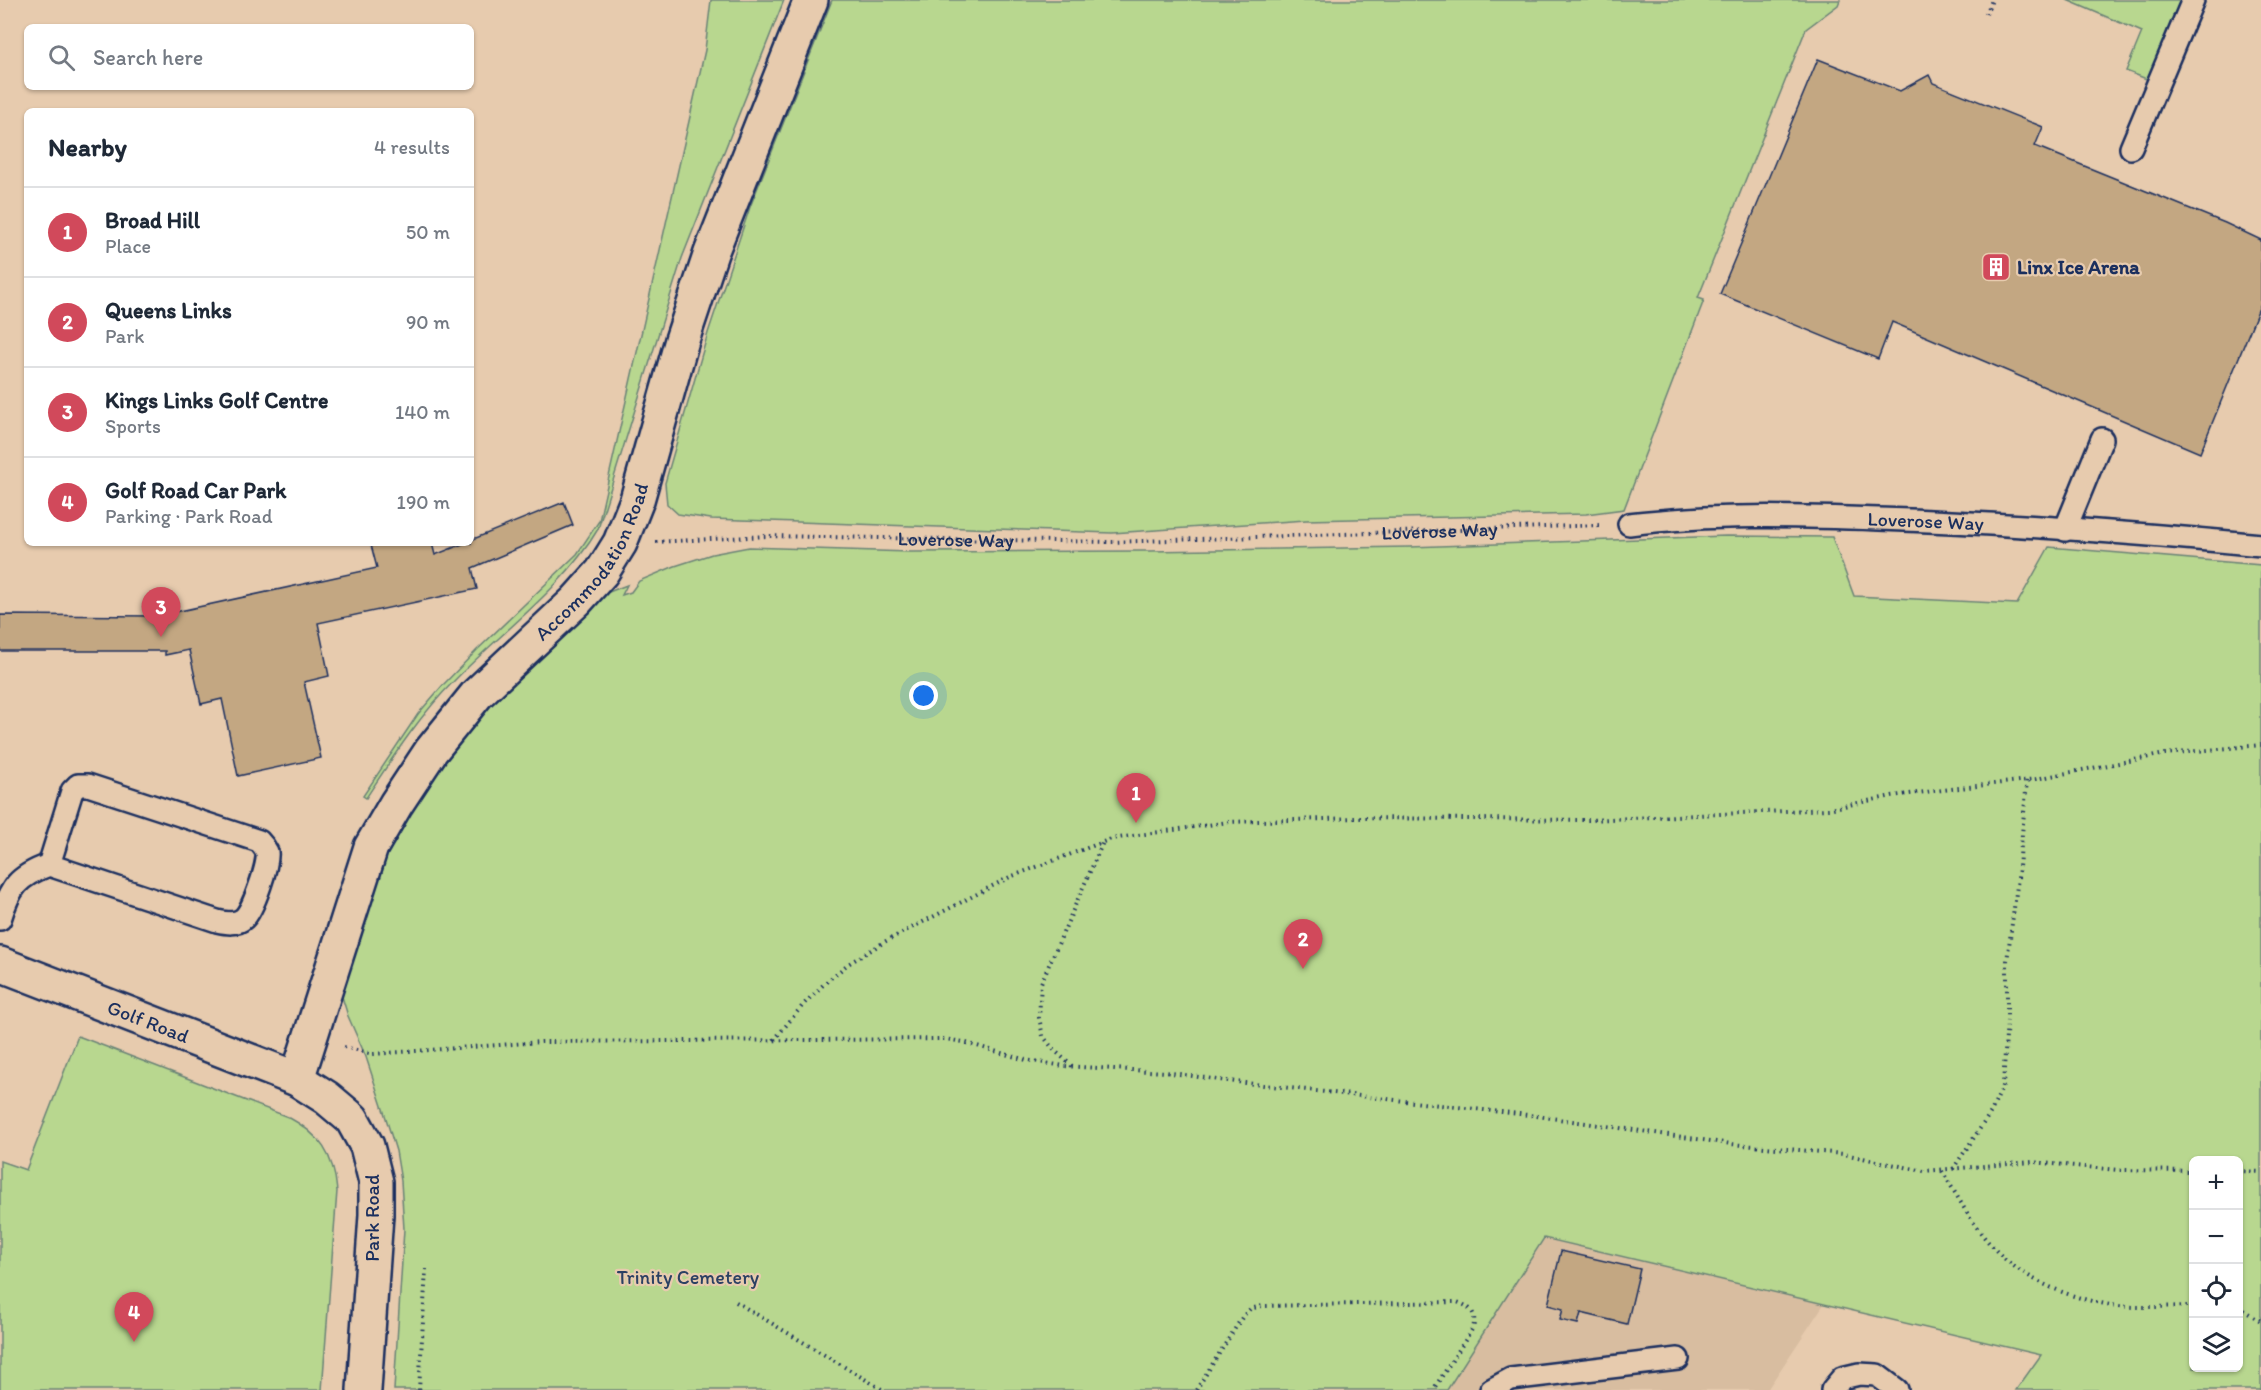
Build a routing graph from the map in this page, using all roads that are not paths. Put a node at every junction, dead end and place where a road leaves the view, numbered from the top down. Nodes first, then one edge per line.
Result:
1 (811, 0) edge
2 (2193, 0) edge
3 (2131, 148) dead end
4 (2102, 439) dead end
5 (1629, 524) road end
6 (2065, 530) junction
7 (2261, 545) edge
8 (49, 865) junction
9 (0, 919) edge
10 (0, 964) edge
11 (297, 1079) junction
12 (1678, 1359) dead end
13 (364, 1390) edge
14 (1491, 1390) edge
15 (1832, 1390) edge
16 (1897, 1390) edge

1 - 11 street, Accommodation Road
2 - 3 lane
4 - 6 lane
5 - 6 lane, Loverose Way
6 - 7 lane, Loverose Way
8 - 8 lane
8 - 9 lane
10 - 11 street, Golf Road
11 - 13 street, Park Road
12 - 14 lane
15 - 16 lane

